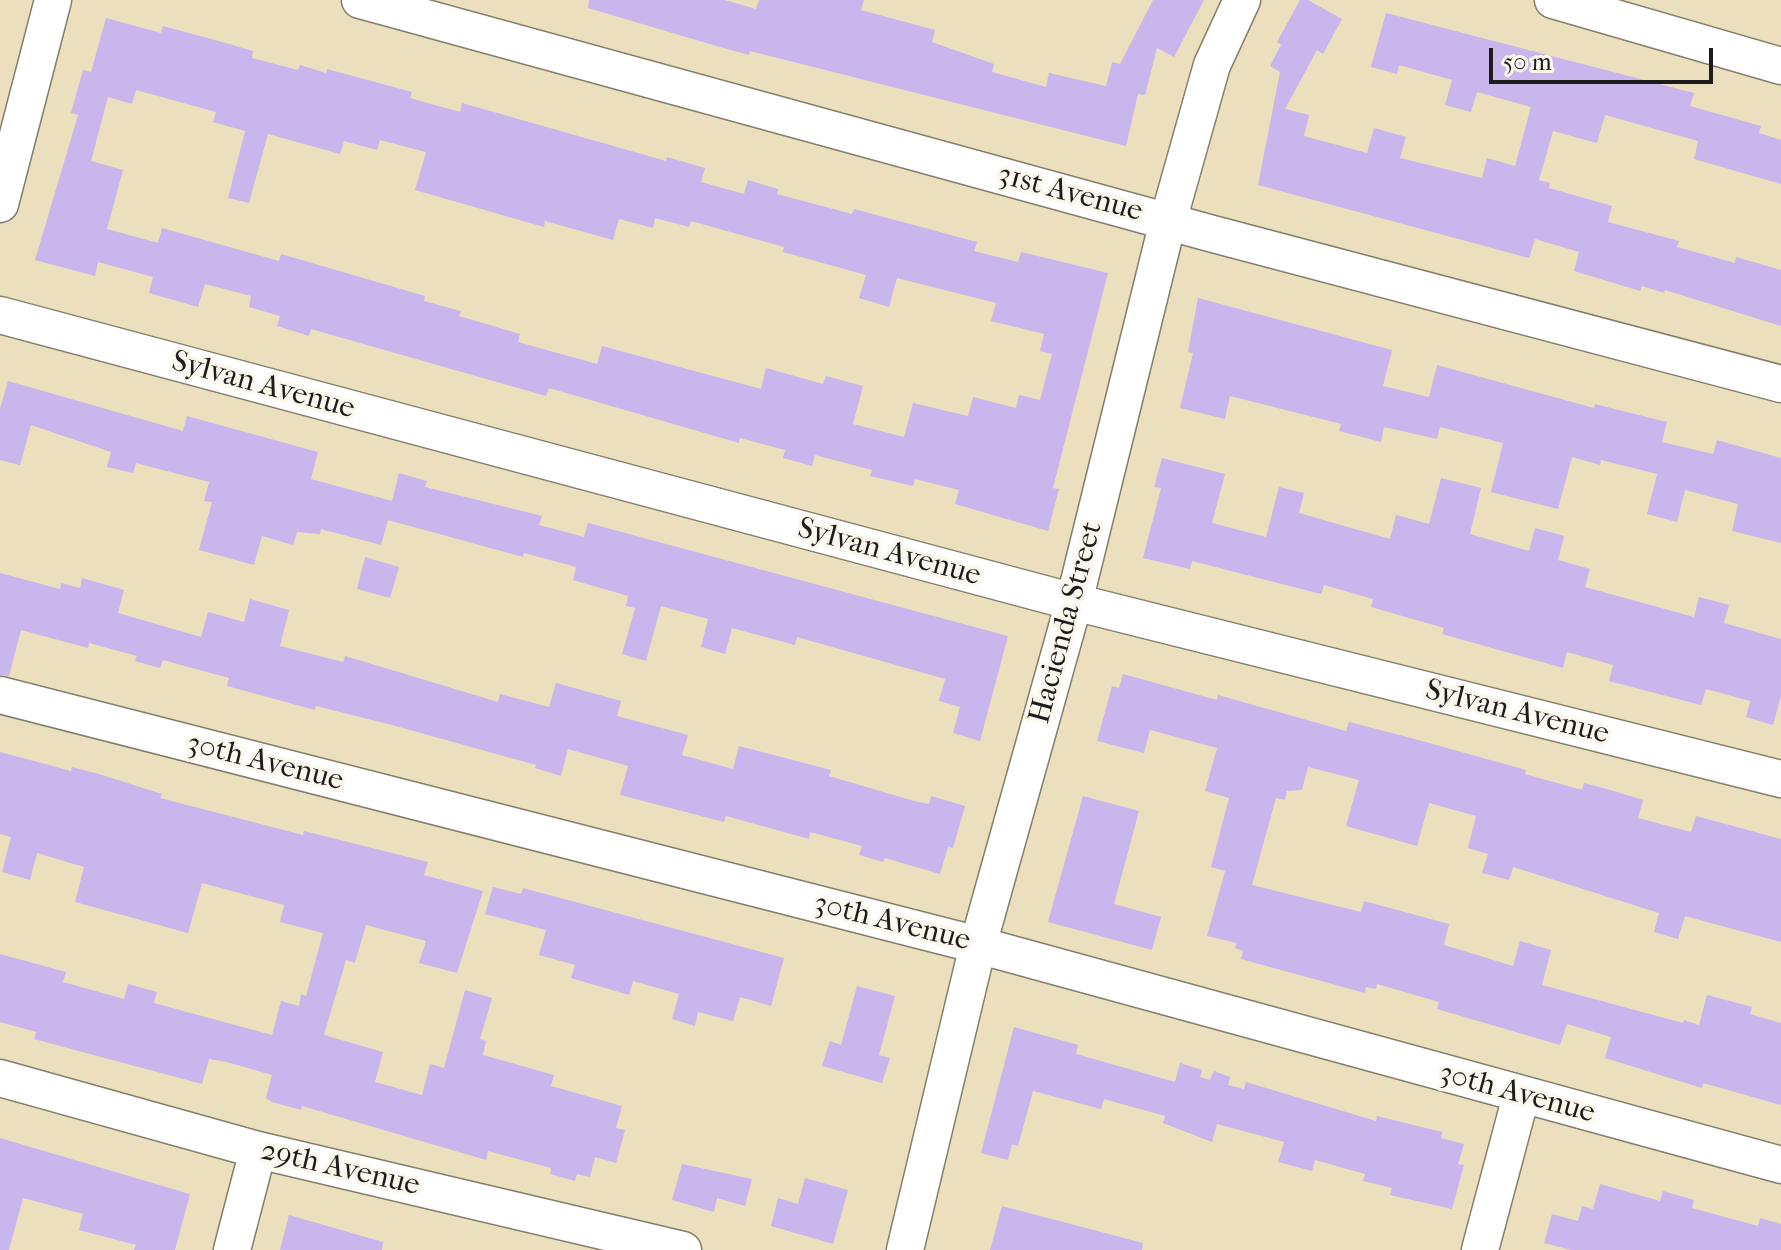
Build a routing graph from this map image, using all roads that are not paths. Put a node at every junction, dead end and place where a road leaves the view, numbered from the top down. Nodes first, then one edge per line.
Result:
1 (53, 0) edge
2 (360, 0) edge
3 (1242, 0) edge
4 (1553, 0) edge
5 (1781, 66) edge
6 (0, 204) edge
7 (1168, 221) junction
8 (0, 315) edge
9 (1781, 384) edge
10 (1074, 602) junction
11 (0, 695) edge
12 (1781, 779) edge
13 (978, 945) junction
14 (0, 1078) edge
15 (1521, 1096) junction
16 (258, 1150) junction
17 (1781, 1165) edge
18 (232, 1250) edge
19 (683, 1250) edge
20 (905, 1250) edge
21 (1480, 1250) edge

1 - 6 street
2 - 7 street, 31st Avenue
3 - 7 street, Hacienda Street
4 - 5 street
7 - 9 street, 31st Avenue
7 - 10 street, Hacienda Street
8 - 10 street, Sylvan Avenue
10 - 12 street, Sylvan Avenue
10 - 13 street, Hacienda Street
11 - 13 street, 30th Avenue
13 - 15 street, 30th Avenue
13 - 20 street, Hacienda Street
14 - 16 street, 29th Avenue
15 - 17 street, 30th Avenue
15 - 21 street
16 - 18 street
16 - 19 street, 29th Avenue

